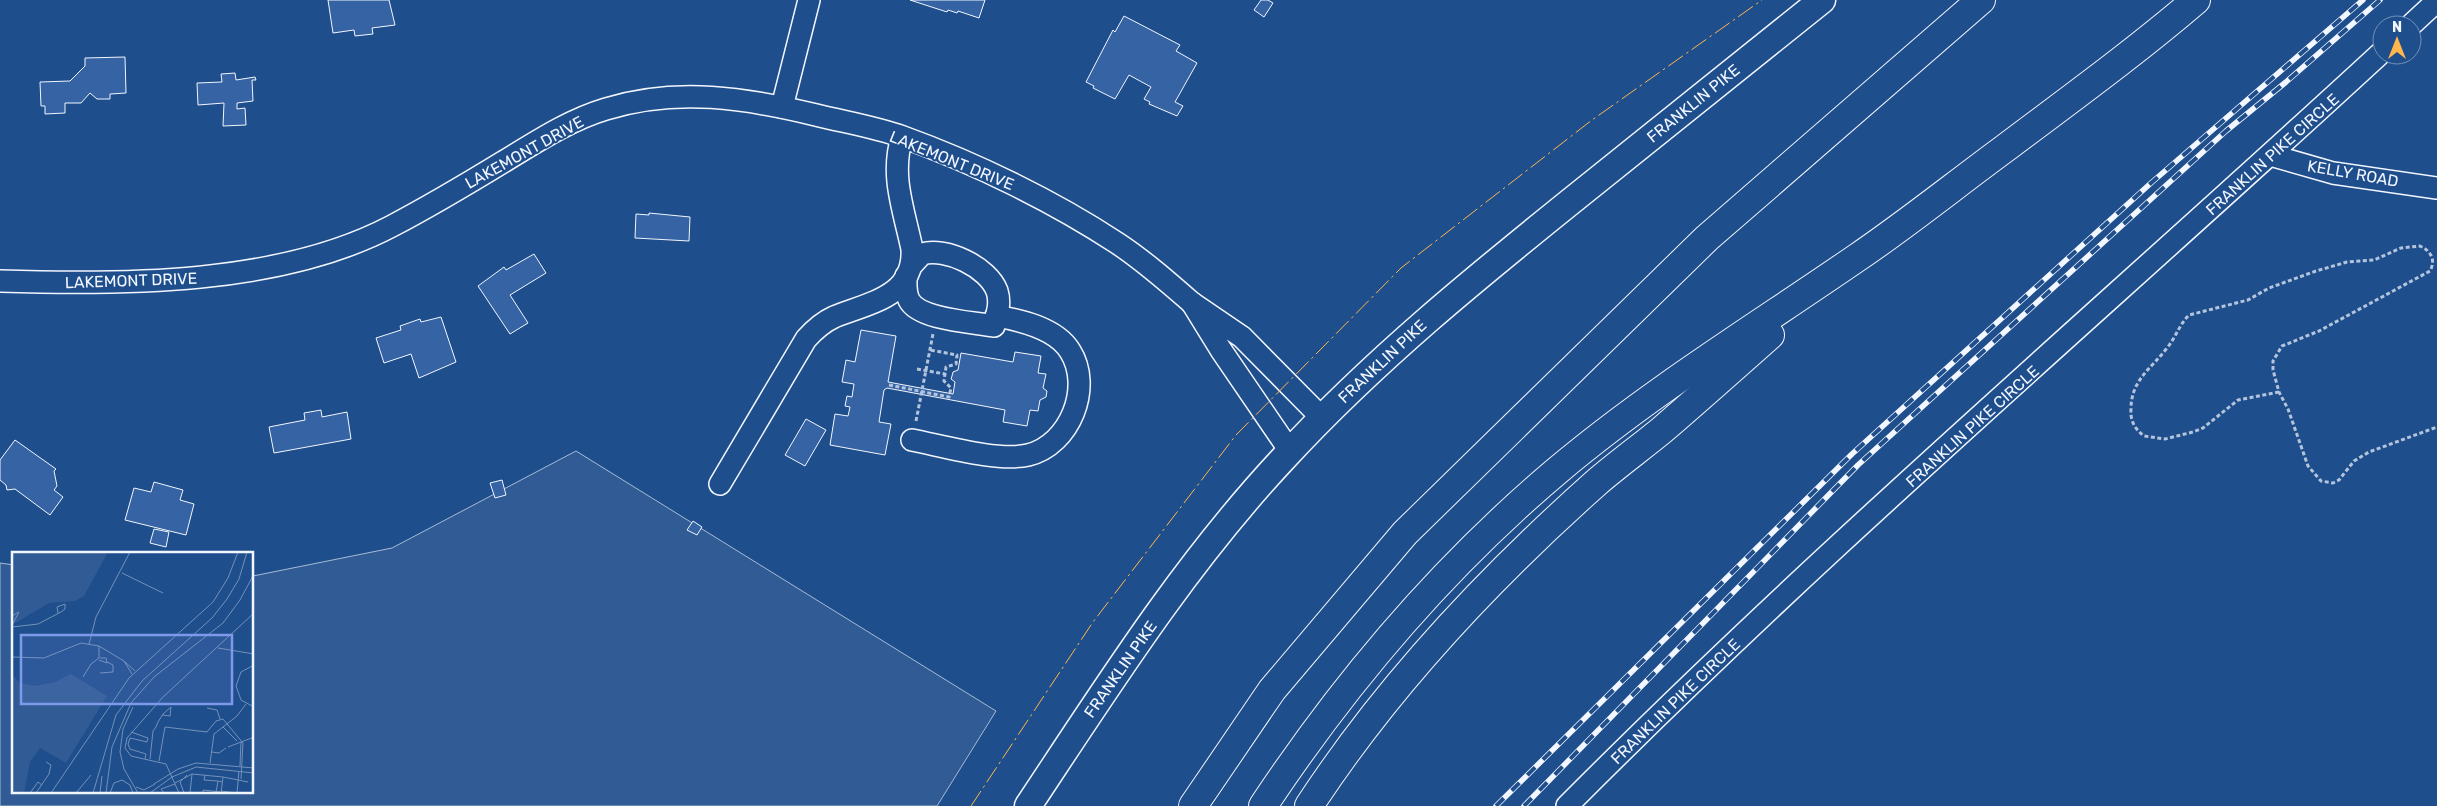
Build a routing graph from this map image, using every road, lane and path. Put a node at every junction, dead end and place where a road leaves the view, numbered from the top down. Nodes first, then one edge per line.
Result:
1 (810, 0) edge
2 (1822, 0) edge
3 (1981, 0) edge
4 (2196, 0) edge
5 (2437, 1) edge
6 (2422, 15) edge
7 (2372, 61) edge
8 (782, 107) junction
9 (902, 136) junction
10 (2270, 155) junction
11 (2437, 188) edge
12 (909, 232) junction
13 (945, 254) junction
14 (1862, 254) junction
15 (909, 271) junction
16 (0, 281) edge
17 (1192, 302) junction
18 (937, 316) junction
19 (996, 316) junction
20 (930, 350) junction
21 (917, 369) dead end
22 (926, 370) junction
23 (945, 374) junction
24 (889, 385) dead end
25 (2279, 392) junction
26 (1322, 418) junction
27 (2437, 427) edge
28 (912, 440) joint
29 (1290, 451) junction
30 (720, 484) dead end
31 (1028, 806) edge
32 (1193, 806) edge
33 (1263, 806) edge
34 (1309, 806) edge
35 (1568, 806) edge

1 - 8 street
2 - 26 main road, FRANKLIN PIKE
3 - 32 highway
4 - 14 highway
5 - 6 street
7 - 10 street, FRANKLIN PIKE CIRCLE
8 - 9 street, LAKEMONT DRIVE
8 - 16 street, LAKEMONT DRIVE
9 - 12 street
9 - 17 street, LAKEMONT DRIVE
10 - 11 street, KELLY ROAD
10 - 35 street, FRANKLIN PIKE CIRCLE
12 - 13 street
12 - 15 street
13 - 15 street
13 - 19 street
14 - 33 highway
14 - 34 highway
15 - 18 street
15 - 30 street
17 - 26 street, LAKEMONT DRIVE
17 - 29 street, LAKEMONT DRIVE
18 - 19 street
18 - 20 path
19 - 28 street
20 - 22 path
20 - 23 path
21 - 22 path
22 - 23 path
22 - 28 path
23 - 24 path
25 - 25 path
25 - 27 path
26 - 29 main road, FRANKLIN PIKE
29 - 31 main road, FRANKLIN PIKE

